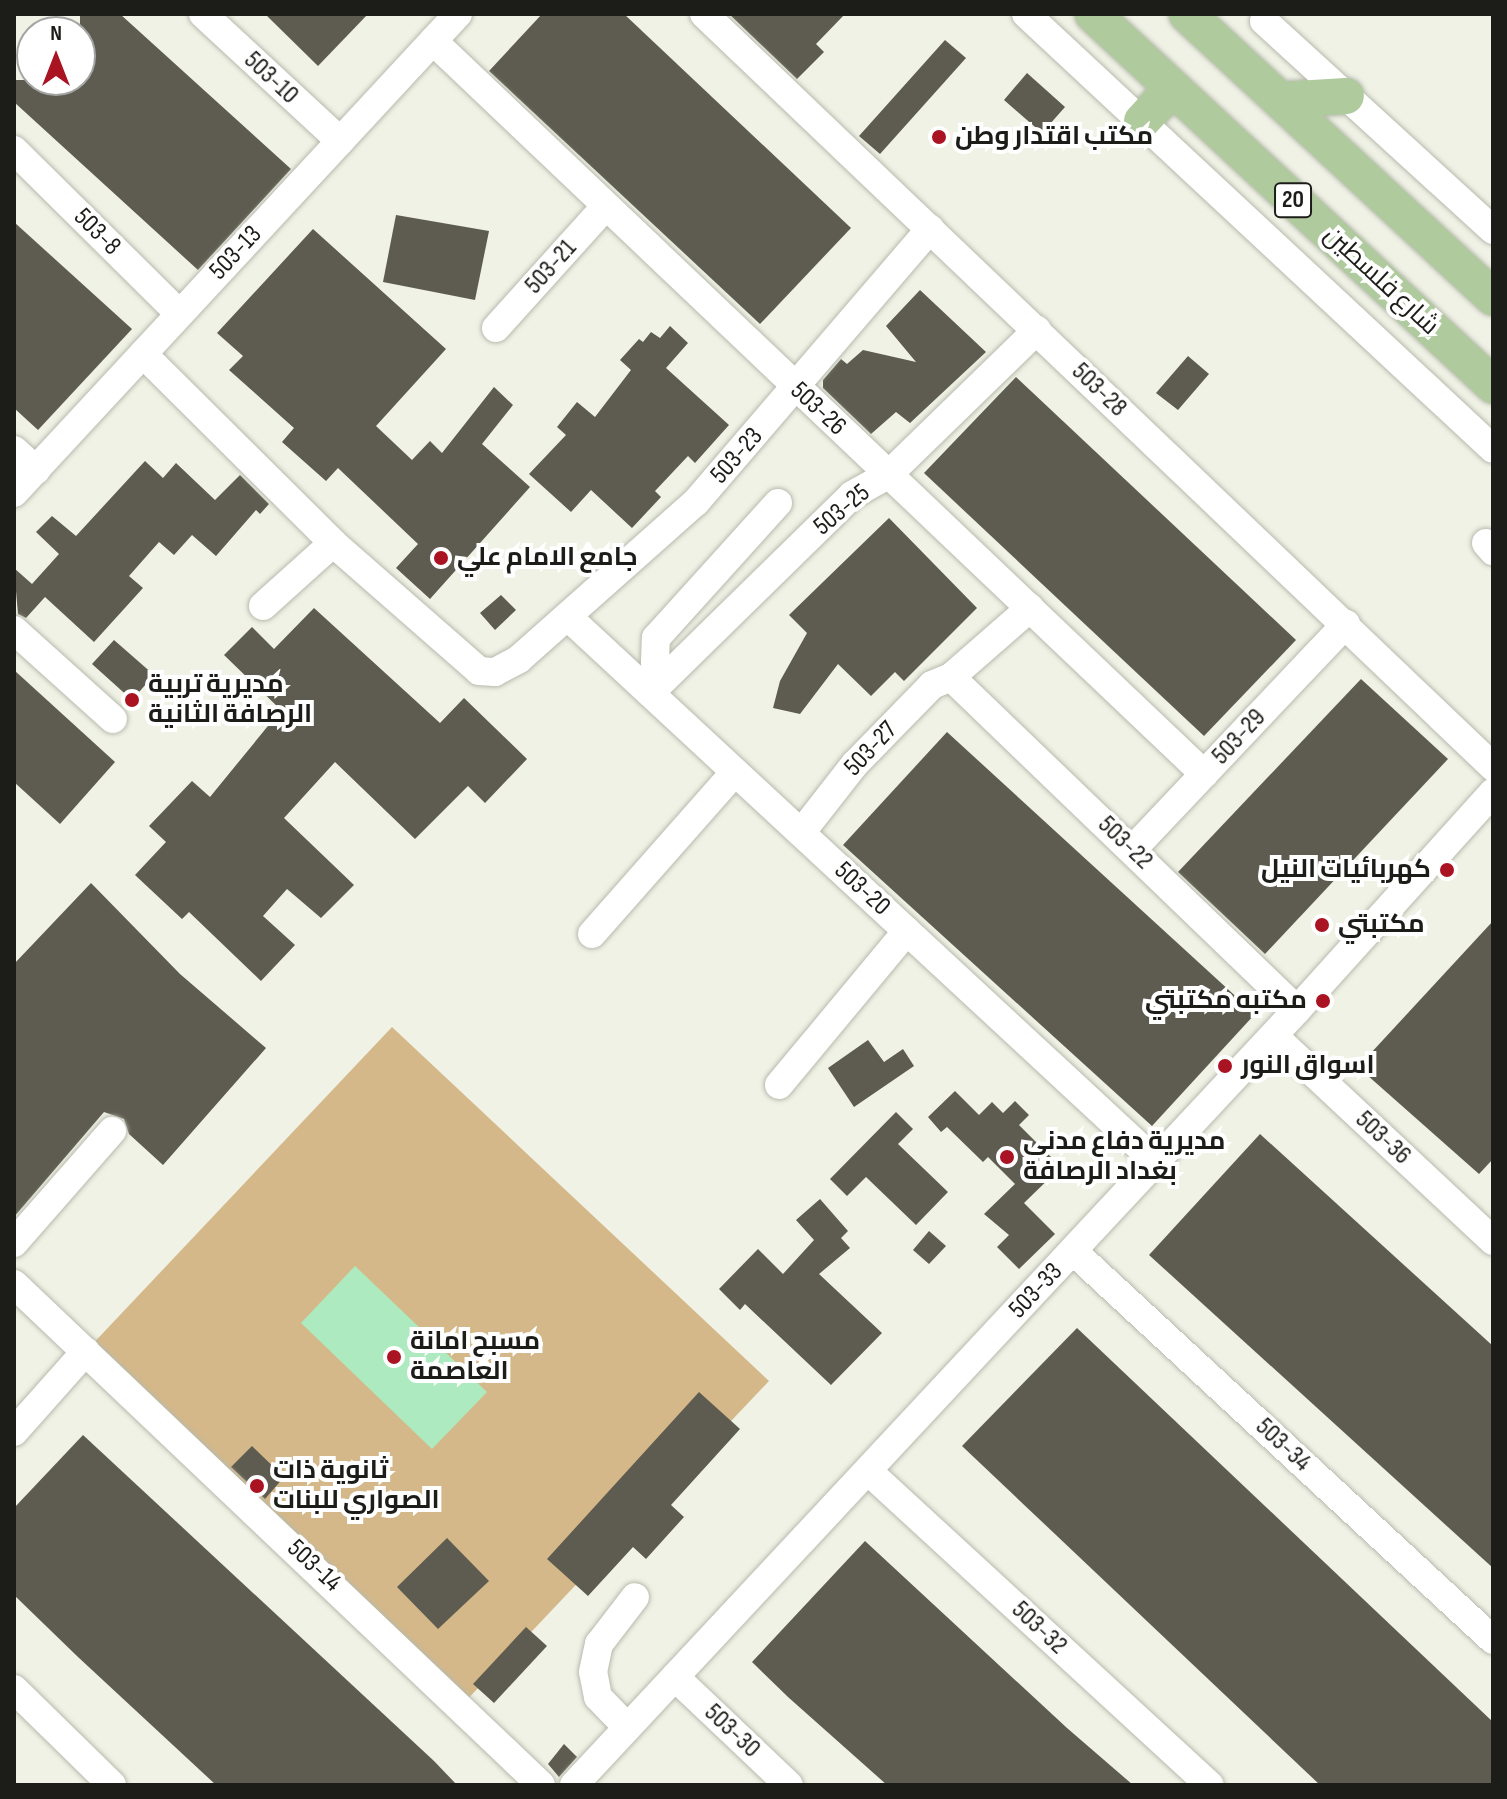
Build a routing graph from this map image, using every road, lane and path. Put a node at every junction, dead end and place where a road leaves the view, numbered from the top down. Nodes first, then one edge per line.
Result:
1 (203, 14) edge
2 (458, 14) edge
3 (704, 14) edge
4 (1026, 14) edge
5 (1093, 14) edge
6 (1187, 14) edge
7 (1264, 21) dead end
8 (433, 41) junction
9 (1173, 88) junction
10 (1346, 96) junction
11 (1280, 100) junction
12 (1142, 121) junction
13 (340, 141) junction
14 (14, 150) edge
15 (606, 206) junction
16 (930, 229) junction
17 (1493, 230) edge
18 (1493, 297) edge
19 (180, 314) junction
20 (496, 328) dead end
21 (1037, 330) junction
22 (143, 354) junction
23 (1493, 385) edge
24 (795, 387) junction
25 (1493, 449) edge
26 (14, 450) edge
27 (36, 470) junction
28 (888, 475) junction
29 (14, 493) edge
30 (778, 503) dead end
31 (333, 543) junction
32 (263, 606) dead end
33 (1030, 608) junction
34 (568, 617) junction
35 (1346, 624) junction
36 (14, 630) edge
37 (951, 677) junction
38 (658, 684) junction
39 (113, 719) dead end
40 (1493, 767) edge
41 (735, 772) junction
42 (1204, 774) junction
43 (1493, 792) edge
44 (801, 833) junction
45 (1133, 849) junction
46 (907, 931) junction
47 (592, 934) dead end
48 (1297, 1010) junction
49 (1274, 1036) junction
50 (779, 1085) dead end
51 (112, 1131) dead end
52 (1156, 1162) junction
53 (1493, 1241) edge
54 (14, 1243) edge
55 (1073, 1251) junction
56 (14, 1284) edge
57 (86, 1351) junction
58 (14, 1432) edge
59 (868, 1471) junction
60 (635, 1597) dead end
61 (1493, 1640) edge
62 (675, 1677) junction
63 (14, 1689) edge
64 (626, 1726) junction
65 (112, 1785) edge
66 (541, 1785) edge
67 (574, 1785) edge
68 (789, 1785) edge
69 (1210, 1785) edge

1 - 13 street, 503-10
2 - 8 street, 503-13
3 - 16 street, 503-28
4 - 12 street
5 - 9 main road, شارع فلسطين / 20
6 - 11 main road, 20
7 - 10 street
8 - 13 street, 503-13
8 - 15 street, 503-26
9 - 12 main road
9 - 23 main road, شارع فلسطين / 20
10 - 11 main road
10 - 17 street
11 - 18 main road, 20
12 - 25 street
13 - 19 street, 503-13
14 - 19 street, 503-8
15 - 20 street, 503-21
15 - 24 street, 503-26
16 - 21 street, 503-28
16 - 24 street, 503-23
19 - 22 street, 503-13
21 - 28 street, 503-25
21 - 35 street, 503-28
22 - 27 street, 503-13
22 - 31 street
24 - 28 street, 503-26
24 - 34 street, 503-23
26 - 27 street
27 - 29 street, 503-13
28 - 33 street, 503-26
28 - 38 street, 503-25
30 - 38 street
31 - 32 street
31 - 34 street, 503-23
33 - 37 street, 503-27
33 - 42 street, 503-26
34 - 38 street, 503-20
35 - 40 street, 503-28
35 - 42 street, 503-29
36 - 39 street
37 - 44 street, 503-27
37 - 45 street, 503-22
38 - 41 street, 503-20
41 - 44 street, 503-20
41 - 47 street
42 - 45 street, 503-29
43 - 48 street, 503-33
44 - 46 street, 503-20
45 - 48 street, 503-22
46 - 50 street
46 - 52 street, 503-20
48 - 49 street, 503-33
49 - 52 street, 503-33
49 - 53 street, 503-36
51 - 54 street
52 - 55 street, 503-33
55 - 59 street, 503-33
55 - 61 street, 503-34
56 - 57 street, 503-14
57 - 58 street
57 - 66 street, 503-14
59 - 62 street, 503-33
59 - 69 street, 503-32
60 - 64 street
62 - 64 street, 503-33
62 - 68 street, 503-30
63 - 65 street
64 - 67 street, 503-33

